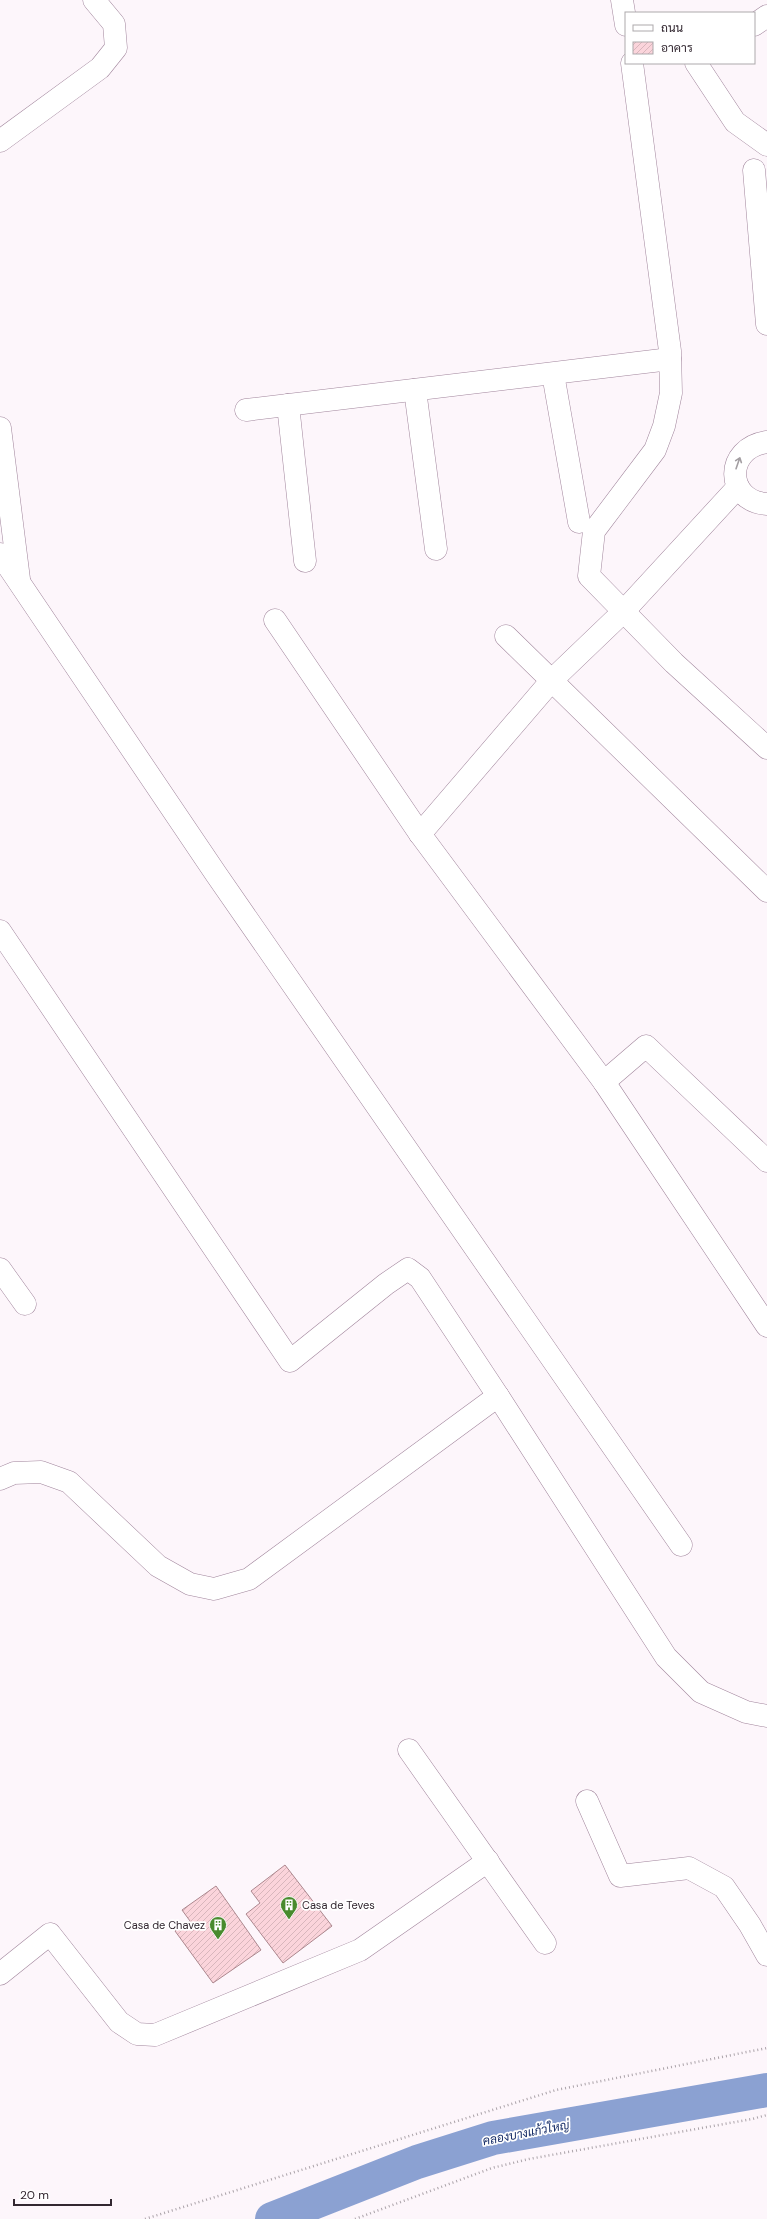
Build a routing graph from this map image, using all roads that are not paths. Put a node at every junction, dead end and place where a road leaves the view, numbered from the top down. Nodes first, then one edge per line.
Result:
1 (94, 0) edge
2 (622, 0) edge
3 (767, 16) edge
4 (625, 19) edge
5 (755, 24) edge
6 (632, 64) edge
7 (697, 64) edge
8 (0, 141) edge
9 (767, 145) edge
10 (754, 170) dead end
11 (765, 277) edge
12 (767, 324) edge
13 (670, 359) junction
14 (553, 374) junction
15 (415, 390) junction
16 (288, 405) junction
17 (246, 410) dead end
18 (0, 428) edge
19 (767, 442) edge
20 (738, 487) junction
21 (767, 504) edge
22 (579, 522) dead end
23 (436, 549) dead end
24 (0, 554) edge
25 (305, 561) dead end
26 (20, 582) junction
27 (623, 612) junction
28 (275, 620) dead end
29 (506, 636) dead end
30 (552, 680) junction
31 (767, 748) edge
32 (420, 834) junction
33 (767, 891) edge
34 (0, 931) edge
35 (604, 1082) junction
36 (767, 1161) edge
37 (0, 1269) edge
38 (25, 1304) dead end
39 (767, 1326) edge
40 (498, 1396) junction
41 (0, 1479) edge
42 (681, 1545) dead end
43 (767, 1716) edge
44 (409, 1750) dead end
45 (587, 1801) dead end
46 (488, 1861) junction
47 (545, 1942) dead end
48 (767, 1955) edge
49 (0, 1974) edge

1 - 8 street
2 - 4 street
3 - 5 street
6 - 13 street
7 - 9 street
10 - 11 street
11 - 12 street
13 - 14 street
13 - 27 street
14 - 15 street
14 - 22 street
15 - 16 street
15 - 23 street
16 - 17 street
16 - 25 street
18 - 26 street
20 -> 19 street
20 - 21 street
20 - 27 street
24 - 26 street
26 - 42 street
27 - 30 street
27 - 31 street
28 - 32 street
29 - 30 street
30 - 32 street
30 - 33 street
32 - 35 street
34 - 40 street
35 - 36 street
35 - 39 street
37 - 38 street
40 - 41 street
40 - 43 street
44 - 46 street
45 - 48 street
46 - 47 street
46 - 49 street

